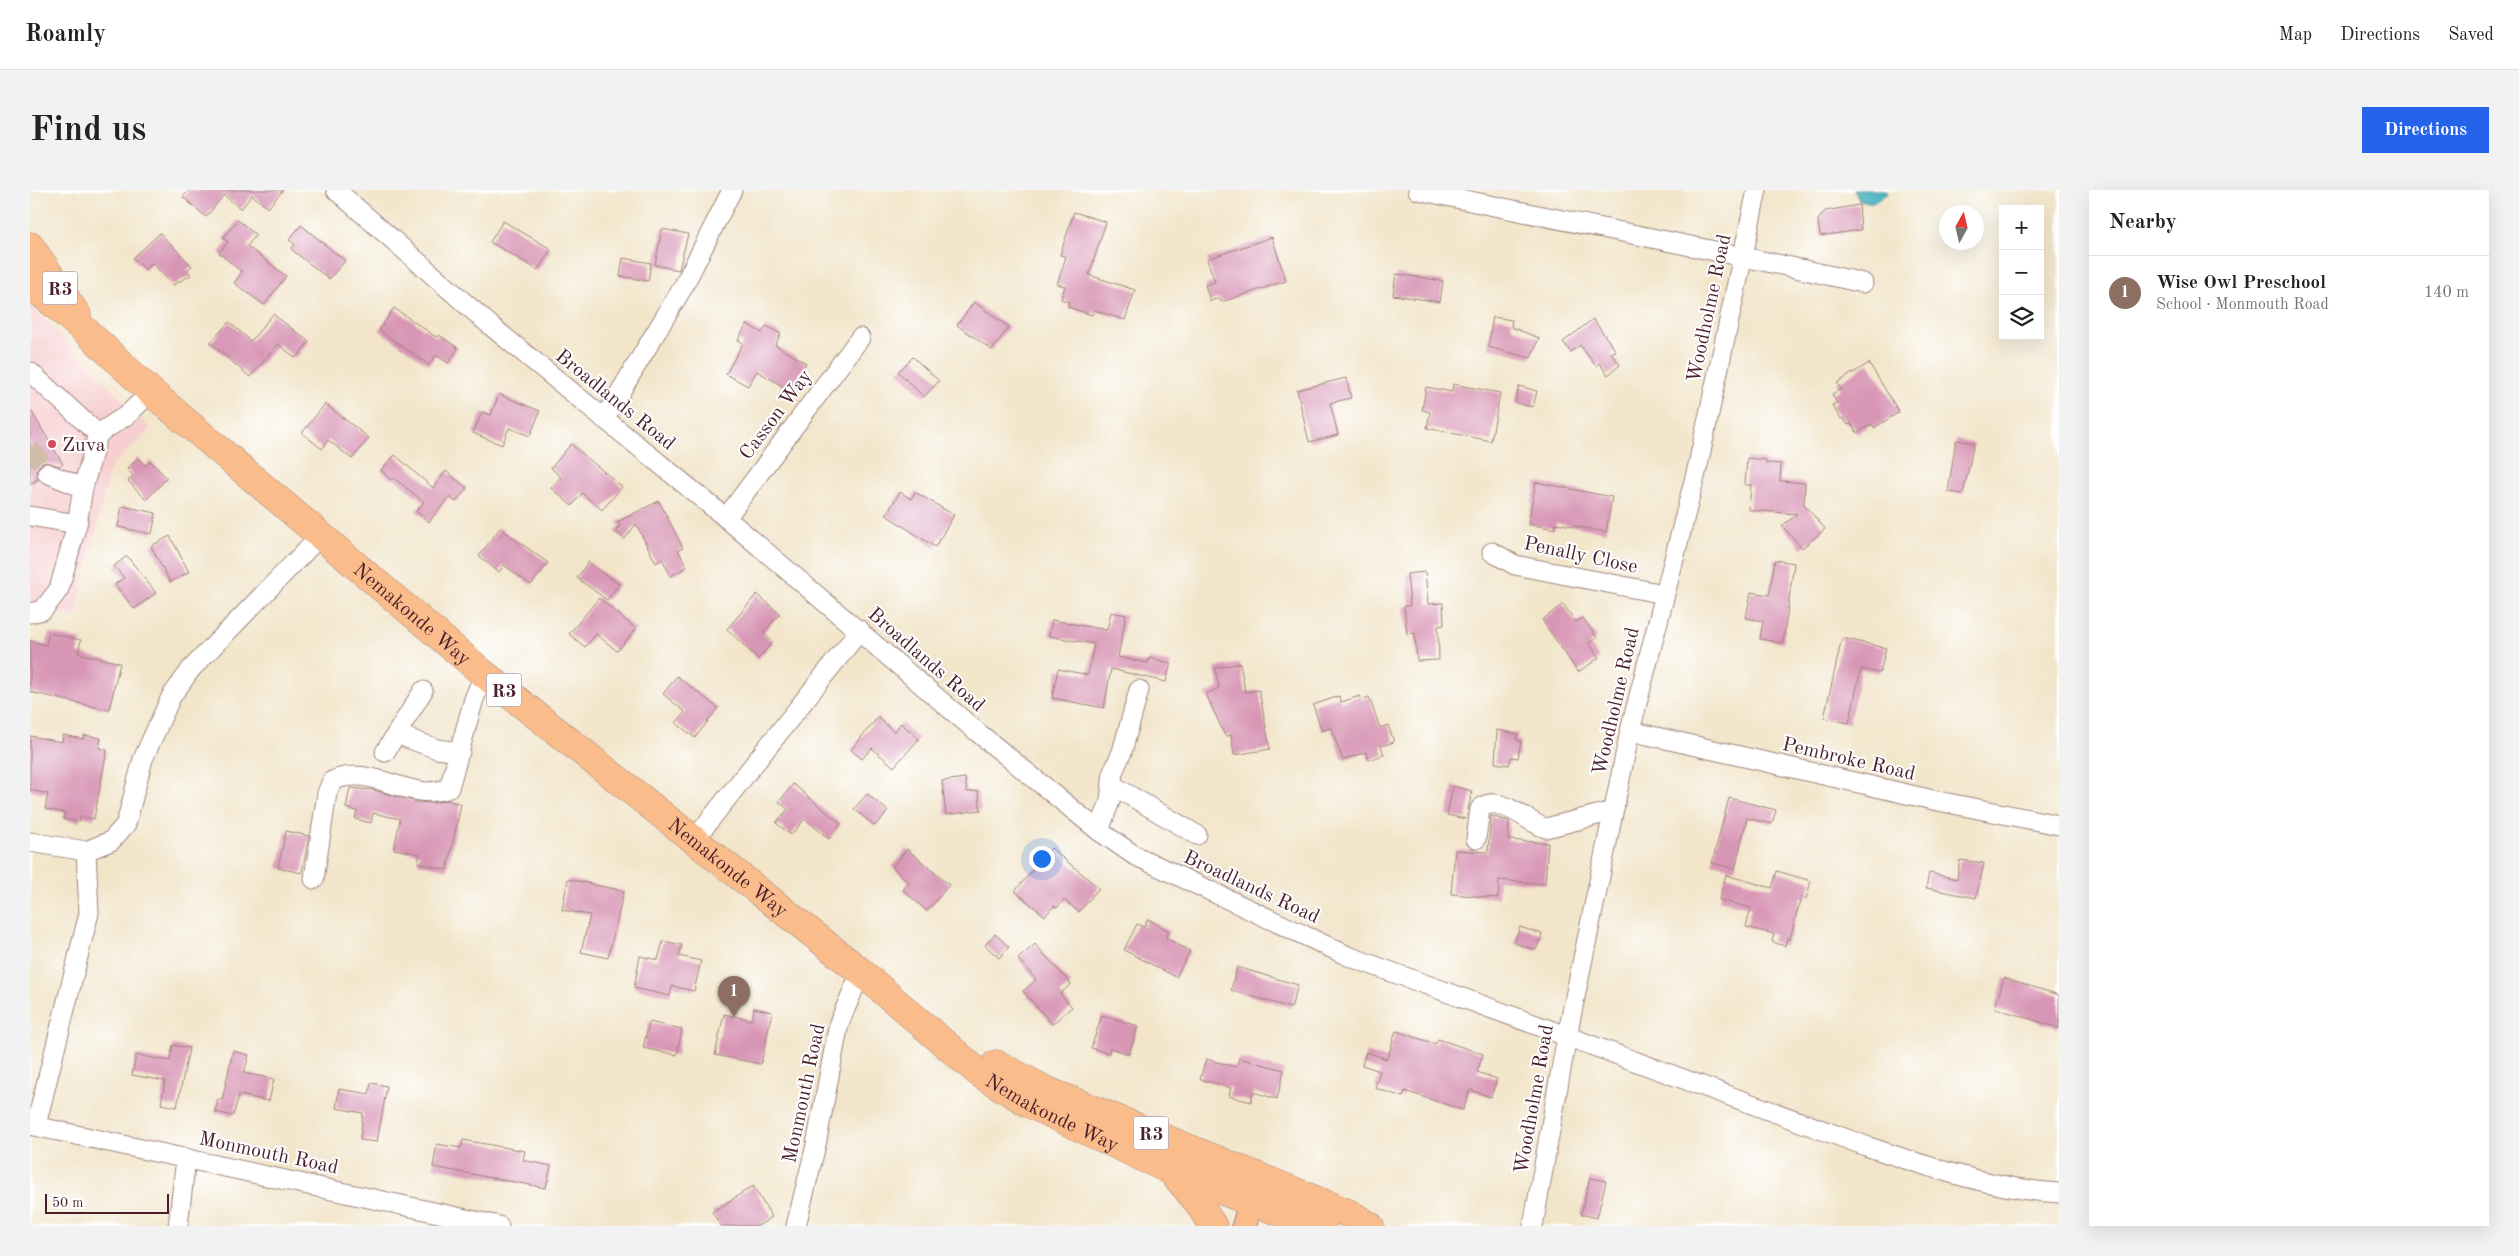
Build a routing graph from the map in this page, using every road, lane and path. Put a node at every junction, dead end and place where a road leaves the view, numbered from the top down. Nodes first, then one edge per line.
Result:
1 (336, 190) edge
2 (732, 190) edge
3 (1418, 190) edge
4 (1757, 190) edge
5 (1469, 195) edge
6 (30, 246) edge
7 (1743, 256) junction
8 (1863, 283) dead end
9 (30, 284) edge
10 (87, 332) junction
11 (860, 338) dead end
12 (30, 372) edge
13 (151, 392) junction
14 (604, 419) junction
15 (98, 434) junction
16 (47, 473) tunnel mouth
17 (83, 488) junction
18 (30, 516) edge
19 (726, 518) junction
20 (76, 524) junction
21 (320, 536) junction
22 (1492, 552) dead end
23 (1664, 594) junction
24 (30, 613) edge
25 (860, 630) junction
26 (484, 674) junction
27 (1139, 690) dead end
28 (423, 691) dead end
29 (1630, 731) junction
30 (396, 734) junction
31 (385, 752) dead end
32 (460, 752) junction
33 (1112, 785) junction
34 (1613, 811) junction
35 (2059, 825) edge
36 (1099, 831) junction
37 (1197, 835) dead end
38 (1476, 839) dead end
39 (694, 840) junction
40 (30, 842) edge
41 (86, 850) junction
42 (314, 880) dead end
43 (861, 972) junction
44 (934, 1033) junction
45 (1567, 1036) junction
46 (33, 1125) edge
47 (186, 1158) junction
48 (1171, 1171) junction
49 (2059, 1193) edge
50 (1251, 1202) edge
51 (1301, 1224) edge
52 (178, 1226) edge
53 (499, 1226) edge
54 (796, 1226) edge
55 (1213, 1226) edge
56 (1370, 1226) edge
57 (1533, 1226) edge

1 - 14 street, Broadlands Road
2 - 14 street
3 - 5 street
4 - 7 street, Woodholme Road
5 - 7 street
6 - 10 highway, Nemakonde Way / R3
7 - 8 street
7 - 23 street, Woodholme Road
9 - 10 highway, Nemakonde Way / R3
10 - 13 highway, Nemakonde Way / R3
11 - 19 street, Casson Way
12 - 15 street
13 - 15 street
13 - 21 highway, Nemakonde Way / R3
14 - 19 street, Broadlands Road
15 - 17 street
16 - 17 street
17 - 20 street
18 - 20 street
19 - 25 street, Broadlands Road
20 - 24 street
21 - 26 highway, Nemakonde Way / R3
21 - 41 street
22 - 23 street, Penally Close
23 - 29 street, Woodholme Road
25 - 36 street, Broadlands Road
25 - 39 street
26 - 32 street
26 - 39 highway, Nemakonde Way / R3
27 - 33 street
28 - 30 street
29 - 34 street, Woodholme Road
29 - 35 street, Pembroke Road
30 - 31 street
30 - 32 street
32 - 42 street
33 - 36 street
33 - 37 street
34 - 38 street
34 - 45 street, Woodholme Road
36 - 45 street, Broadlands Road
39 - 43 highway, Nemakonde Way / R3
40 - 41 street
41 - 46 street
43 - 44 highway, Nemakonde Way / R3
43 - 54 street, Monmouth Road
44 - 48 highway, Nemakonde Way / R3
44 - 50 highway, Nemakonde Way / R3
45 - 49 street, Broadlands Road
45 - 57 street, Woodholme Road
46 - 47 street, Monmouth Road
47 - 52 street
47 - 53 street, Monmouth Road
48 - 50 highway, Nemakonde Way / R3
48 - 55 highway
50 - 51 highway, Nemakonde Way / R3
50 - 56 highway, Nemakonde Way / R3

